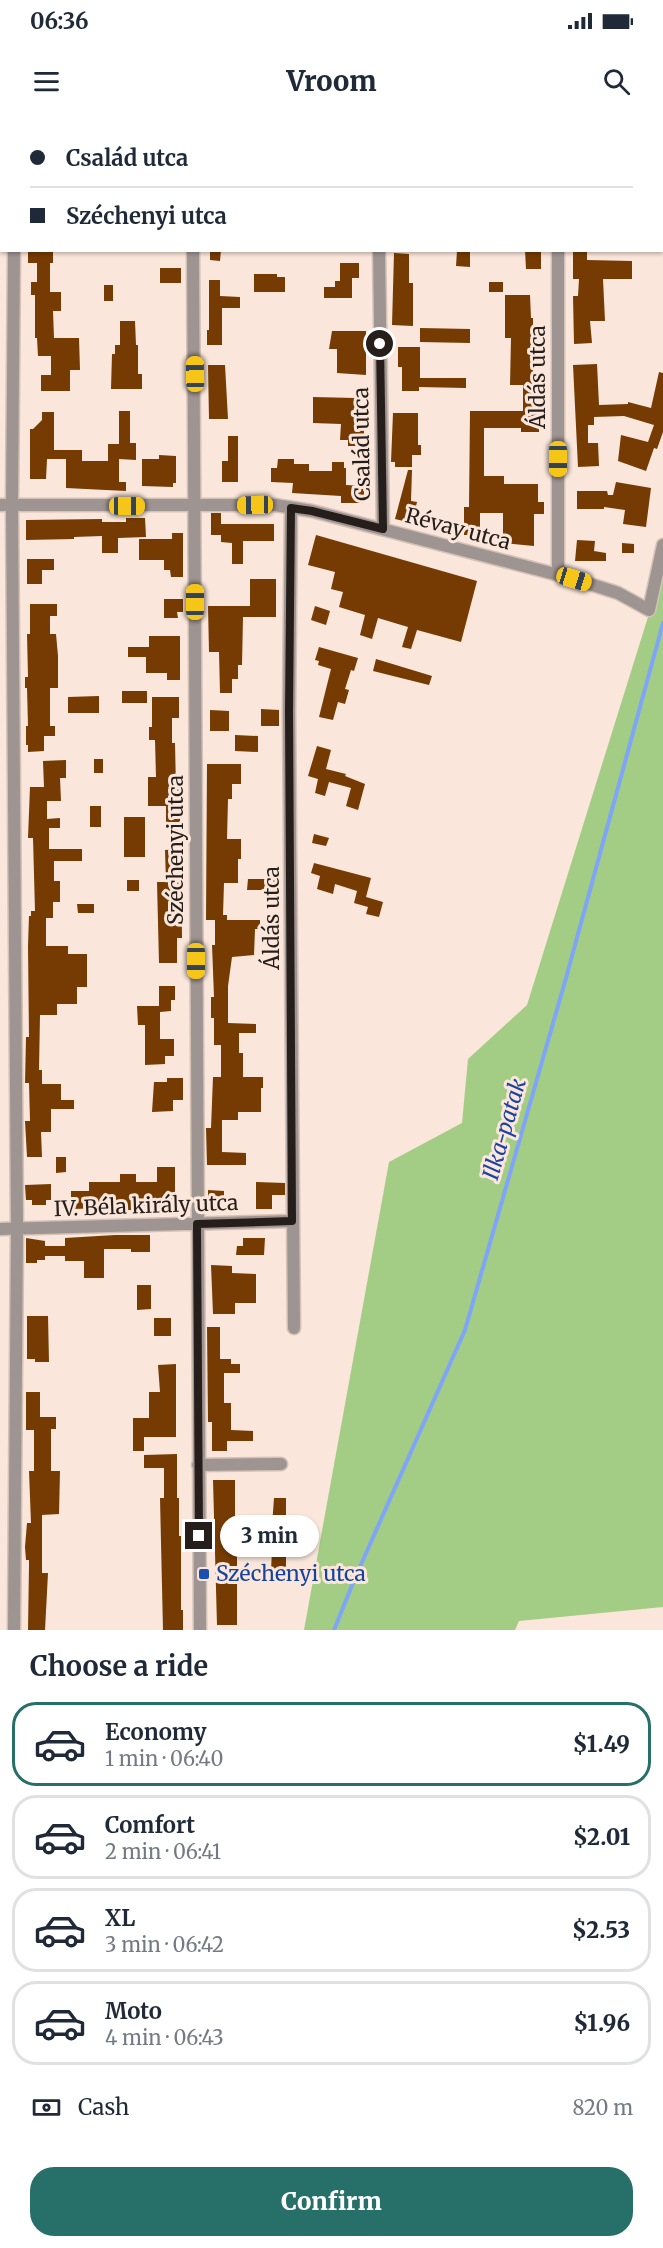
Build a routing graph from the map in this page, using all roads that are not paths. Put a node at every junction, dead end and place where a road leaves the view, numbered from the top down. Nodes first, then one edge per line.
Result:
1 (14, 252) edge
2 (193, 252) edge
3 (379, 252) edge
4 (558, 252) edge
5 (6, 505) edge
6 (195, 506) junction
7 (291, 508) junction
8 (383, 529) junction
9 (663, 545) edge
10 (558, 575) junction
11 (292, 1221) junction
12 (197, 1224) junction
13 (0, 1229) edge
14 (17, 1229) junction
15 (294, 1328) dead end
16 (281, 1464) dead end
17 (198, 1465) junction
18 (14, 1630) edge
19 (200, 1630) edge

1 - 5 street
2 - 6 street, Széchenyi utca
3 - 8 street, Család utca
4 - 10 street, Áldás utca
5 - 6 street, Révay utca
5 - 14 street
6 - 7 street, Révay utca
6 - 12 street, Széchenyi utca
7 - 8 street, Révay utca
7 - 11 street, Áldás utca
8 - 10 street, Révay utca
9 - 10 street, Révay utca
11 - 12 street, IV. Béla király utca
11 - 15 street, Áldás utca
12 - 14 street, IV. Béla király utca
12 - 17 street, Széchenyi utca
13 - 14 street, IV. Béla király utca
14 - 18 street
16 - 17 street
17 - 19 street, Széchenyi utca

